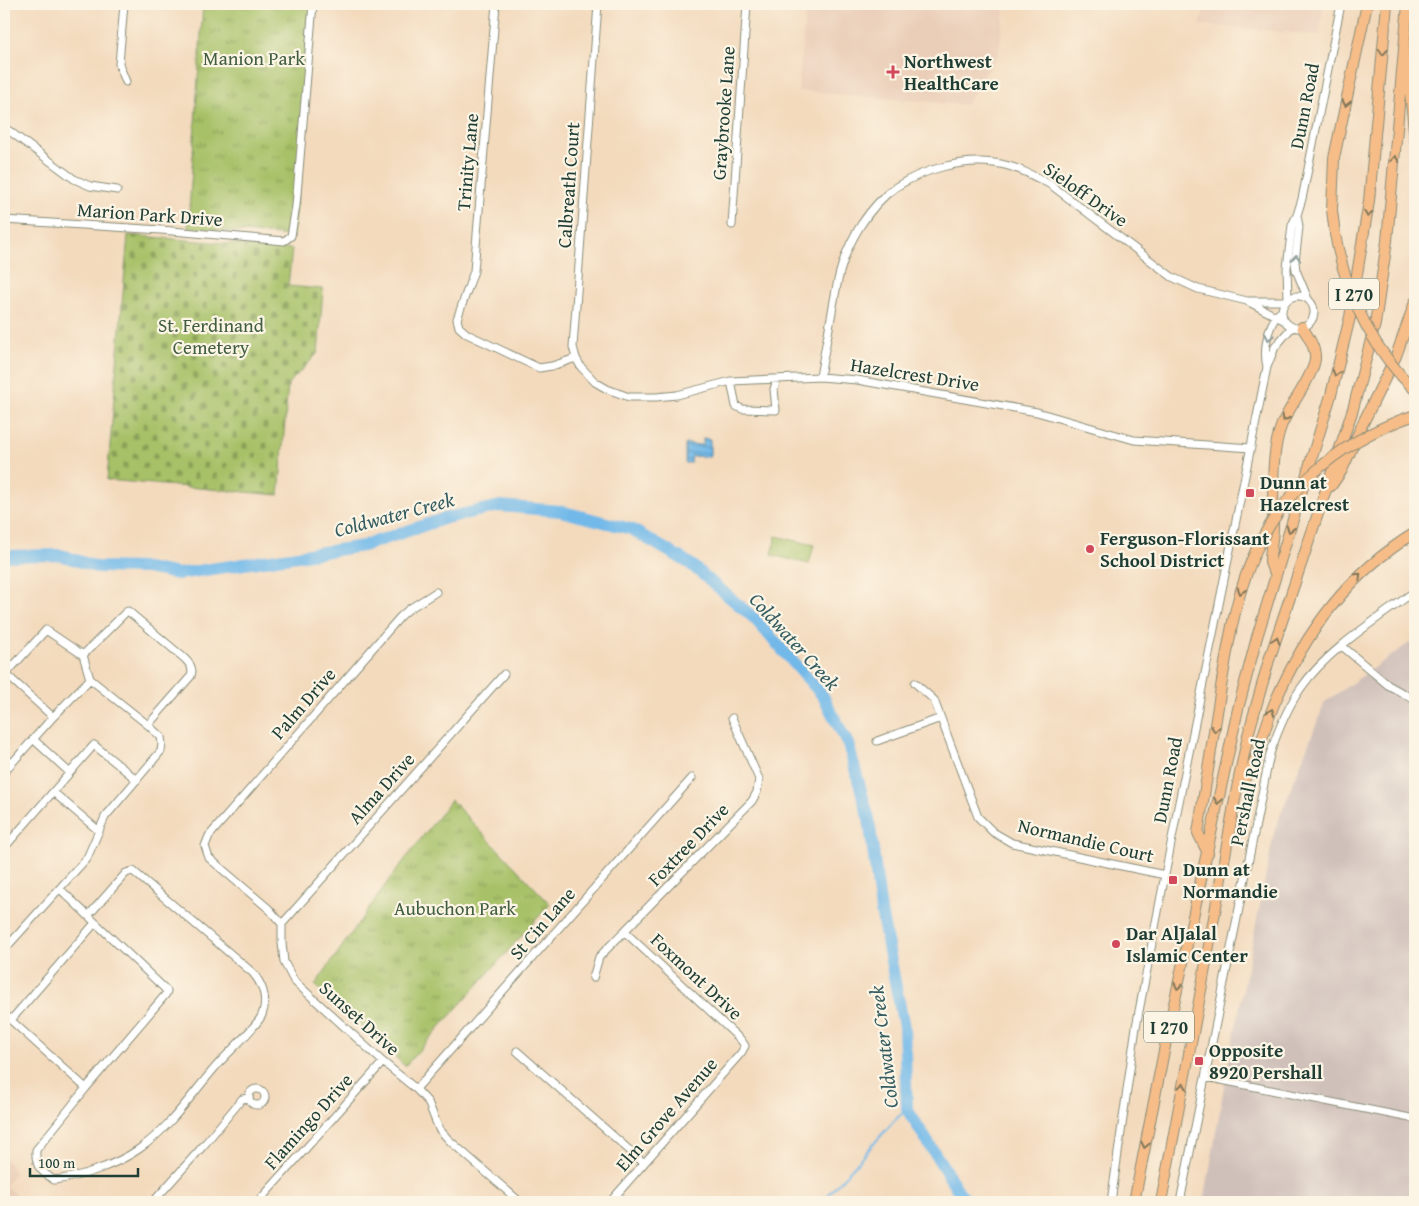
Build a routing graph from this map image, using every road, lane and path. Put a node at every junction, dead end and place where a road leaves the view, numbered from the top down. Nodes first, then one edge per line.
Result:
1 (5, 4) edge
2 (124, 4) edge
3 (313, 4) edge
4 (496, 4) edge
5 (598, 4) edge
6 (747, 4) edge
7 (1341, 4) edge
8 (1367, 4) edge
9 (1388, 4) edge
10 (1408, 4) edge
11 (4, 11) edge
12 (1405, 43) junction
13 (126, 82) dead end
14 (4, 127) edge
15 (1415, 139) edge
16 (117, 190) dead end
17 (1297, 215) junction
18 (4, 220) edge
19 (732, 225) dead end
20 (1309, 299) junction
21 (1287, 300) junction
22 (1247, 301) junction
23 (1415, 302) edge
24 (1282, 310) junction
25 (1277, 316) junction
26 (1285, 321) junction
27 (1297, 327) junction
28 (576, 358) junction
29 (581, 367) joint
30 (1266, 367) junction
31 (820, 377) junction
32 (777, 380) junction
33 (731, 381) junction
34 (1415, 390) edge
35 (1415, 415) edge
36 (1251, 448) junction
37 (1324, 497) junction
38 (1415, 533) edge
39 (1276, 575) junction
40 (1415, 591) edge
41 (436, 592) dead end
42 (1342, 646) junction
43 (83, 655) junction
44 (504, 674) dead end
45 (5, 675) edge
46 (90, 679) junction
47 (915, 682) dead end
48 (1415, 700) edge
49 (53, 717) junction
50 (732, 718) dead end
51 (941, 718) junction
52 (148, 725) junction
53 (33, 739) junction
54 (877, 741) dead end
55 (4, 757) edge
56 (11, 764) junction
57 (4, 772) edge
58 (70, 772) junction
59 (692, 778) dead end
60 (136, 780) junction
61 (1237, 788) junction
62 (53, 792) junction
63 (99, 831) junction
64 (4, 848) edge
65 (1208, 853) junction
66 (1165, 875) junction
67 (60, 889) junction
68 (88, 916) junction
69 (95, 922) junction
70 (282, 924) junction
71 (625, 932) junction
72 (4, 950) edge
73 (593, 978) dead end
74 (4, 1014) edge
75 (11, 1020) junction
76 (745, 1046) joint
77 (517, 1051) dead end
78 (383, 1062) junction
79 (1206, 1077) junction
80 (86, 1088) junction
81 (416, 1089) junction
82 (249, 1098) dead end
83 (1415, 1119) edge
84 (644, 1163) junction
85 (617, 1195) junction
86 (152, 1202) edge
87 (258, 1202) edge
88 (520, 1202) edge
89 (610, 1202) edge
90 (625, 1202) edge
91 (1110, 1202) edge
92 (1134, 1202) edge
93 (1161, 1202) edge
94 (1180, 1202) edge

1 - 11 street
2 - 13 street
3 - 18 street, Marion Park Drive
4 - 28 street, Trinity Lane
5 - 28 street, Calbreath Court
6 - 19 street, Graybrooke Lane
7 - 17 street, Dunn Road
8 -> 34 highway, bridge
9 -> 39 highway, I 270
10 - 12 highway, I 270
12 - 15 highway
37 -> 12 highway, I 270
14 - 16 street
20 -> 17 street, Dunn Road
17 - 21 street, Dunn Road
20 - 21 street
20 - 27 street
21 - 22 street, Sieloff Drive
21 - 24 street
22 - 25 street, Sieloff Drive
22 - 31 street, Sieloff Drive
23 - 37 highway
24 - 25 street, Dunn Road
24 - 26 street
25 - 26 street, Sieloff Drive
25 -> 30 street, Dunn Road
26 - 27 street
27 - 30 street, Dunn Road
27 -> 39 highway
28 - 29 street, Calbreath Court
29 - 33 street, Hazelcrest Drive
30 - 36 street, Dunn Road
31 - 32 street, Hazelcrest Drive
31 - 36 street, Hazelcrest Drive
32 - 33 street, Hazelcrest Drive
32 - 33 street
35 -> 65 highway, bridge
36 - 66 street, Dunn Road
61 -> 37 highway, I 270
61 -> 38 highway
39 -> 65 highway, I 270
40 - 42 street, Pershall Road
41 - 70 street, Palm Drive
42 - 48 street
42 - 79 street, Pershall Road
43 - 45 street
43 - 46 street
43 - 52 street
44 - 70 street, Alma Drive
45 - 49 street
46 - 49 street
46 - 52 street
47 - 51 street, Normandie Court
49 - 53 street
50 - 71 street, Foxtree Drive
51 - 54 street
51 - 66 street, Normandie Court
52 - 60 street
53 - 56 street
53 - 58 street
55 - 56 street
56 - 57 street
58 - 60 street
58 - 62 street
59 - 81 street, St Cin Lane
60 - 63 street
93 -> 61 highway, I 270
62 - 63 street
62 - 64 street
63 - 67 street
65 -> 92 highway, I 270
66 - 91 street, Dunn Road
67 - 68 street
67 - 72 street
68 - 69 street
68 - 80 street
69 - 75 street
69 - 80 street
70 - 78 street, Sunset Drive
71 - 73 street, Foxtree Drive
71 - 76 street, Foxmont Drive
74 - 75 street
75 - 80 street
76 - 84 street, Elm Grove Avenue
77 - 84 street
78 - 81 street, Sunset Drive
78 - 87 street, Flamingo Drive
79 - 83 street
79 - 94 street, Pershall Road
81 - 88 street, Sunset Drive
82 - 86 street
84 - 85 street, Elm Grove Avenue
85 - 89 street, Elm Grove Avenue
85 - 90 street

